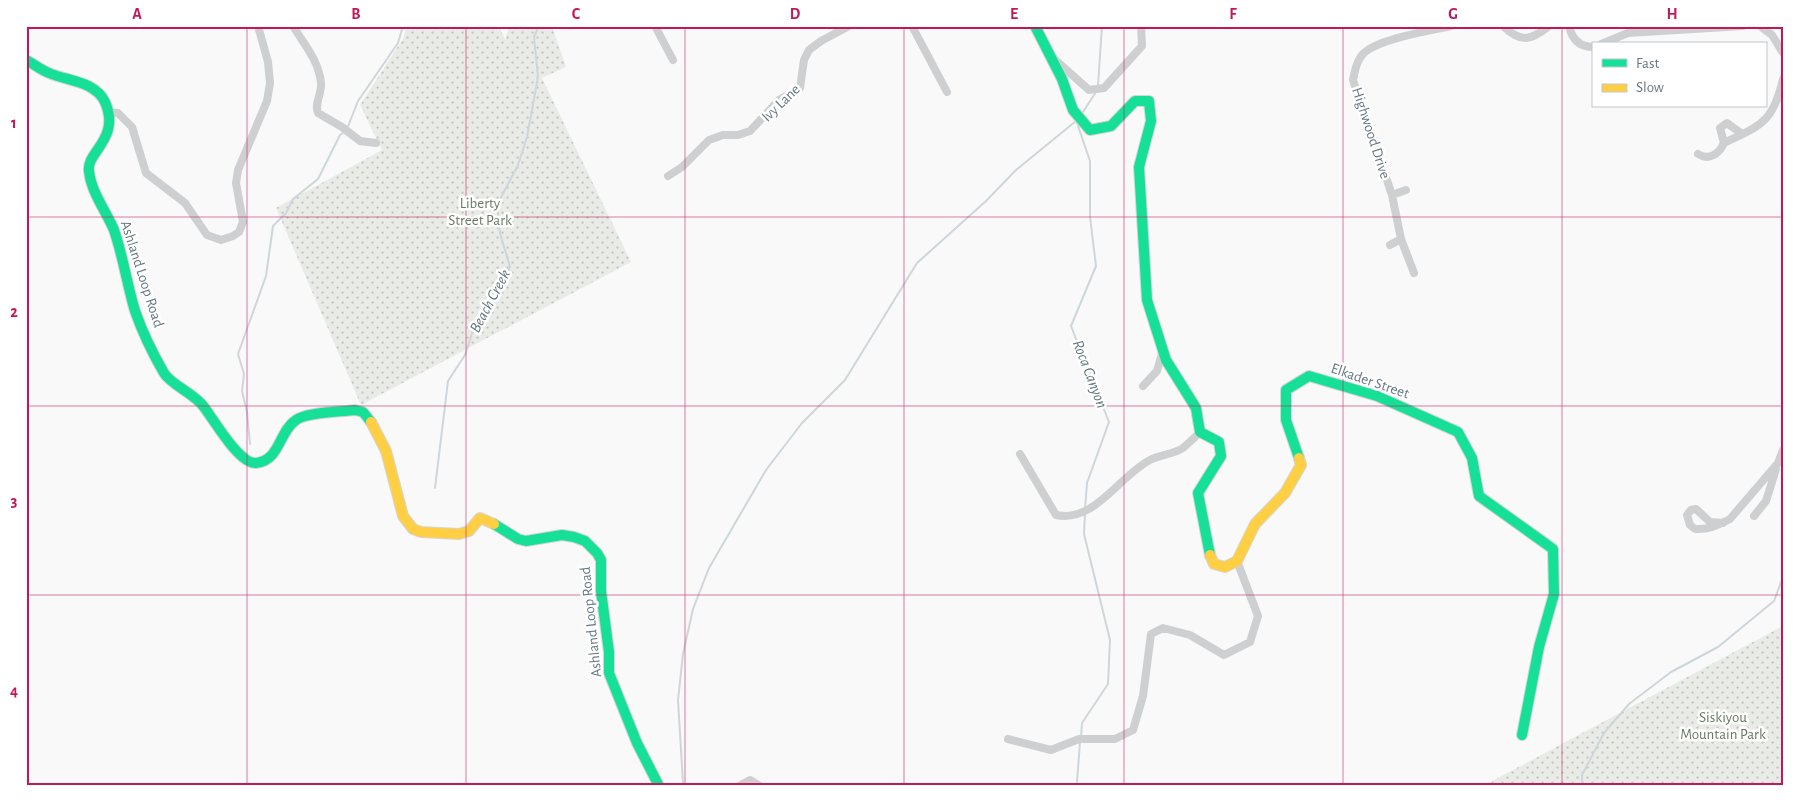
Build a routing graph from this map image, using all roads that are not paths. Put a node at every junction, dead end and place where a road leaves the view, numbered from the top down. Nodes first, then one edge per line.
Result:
1 (258, 26) edge
2 (293, 26) edge
3 (655, 26) edge
4 (849, 26) edge
5 (912, 26) edge
6 (1035, 26) edge
7 (1141, 26) edge
8 (1451, 26) edge
9 (1503, 26) edge
10 (1549, 26) edge
11 (1569, 26) edge
12 (1743, 26) edge
13 (1760, 26) edge
14 (1606, 42) edge
15 (1592, 47) edge
16 (1783, 53) edge
17 (1050, 54) junction
18 (26, 60) edge
19 (673, 60) dead end
20 (1783, 79) edge
21 (947, 92) dead end
22 (108, 112) junction
23 (1742, 134) junction
24 (376, 143) dead end
25 (1724, 143) junction
26 (1698, 154) dead end
27 (668, 176) dead end
28 (1406, 190) dead end
29 (1392, 195) junction
30 (1402, 239) junction
31 (1390, 244) dead end
32 (1414, 273) dead end
33 (1164, 350) junction
34 (1143, 386) dead end
35 (1200, 432) junction
36 (1783, 450) edge
37 (1020, 454) dead end
38 (1778, 463) junction
39 (1754, 516) dead end
40 (1723, 523) dead end
41 (1237, 561) junction
42 (1522, 735) dead end
43 (1008, 738) dead end
44 (659, 786) edge
45 (739, 786) edge
46 (760, 786) edge

1 - 22 street
2 - 24 street
3 - 19 street
4 - 27 street, Ivy Lane
5 - 21 street
6 - 17 street
7 - 17 street
8 - 29 street, Highwood Drive
9 - 10 street
11 - 15 street
12 - 14 street
13 - 16 street
17 - 33 street
18 - 22 street
20 - 23 street
22 - 44 street, Ashland Loop Road
23 - 25 street
23 - 25 street
25 - 26 street
28 - 29 street
29 - 30 street, Highwood Drive
30 - 31 street
30 - 32 street, Highwood Drive
33 - 34 street
33 - 35 street
35 - 37 street
35 - 41 street
36 - 38 street
38 - 39 street
38 - 40 street
41 - 42 street, Elkader Street
41 - 43 street
45 - 46 street

